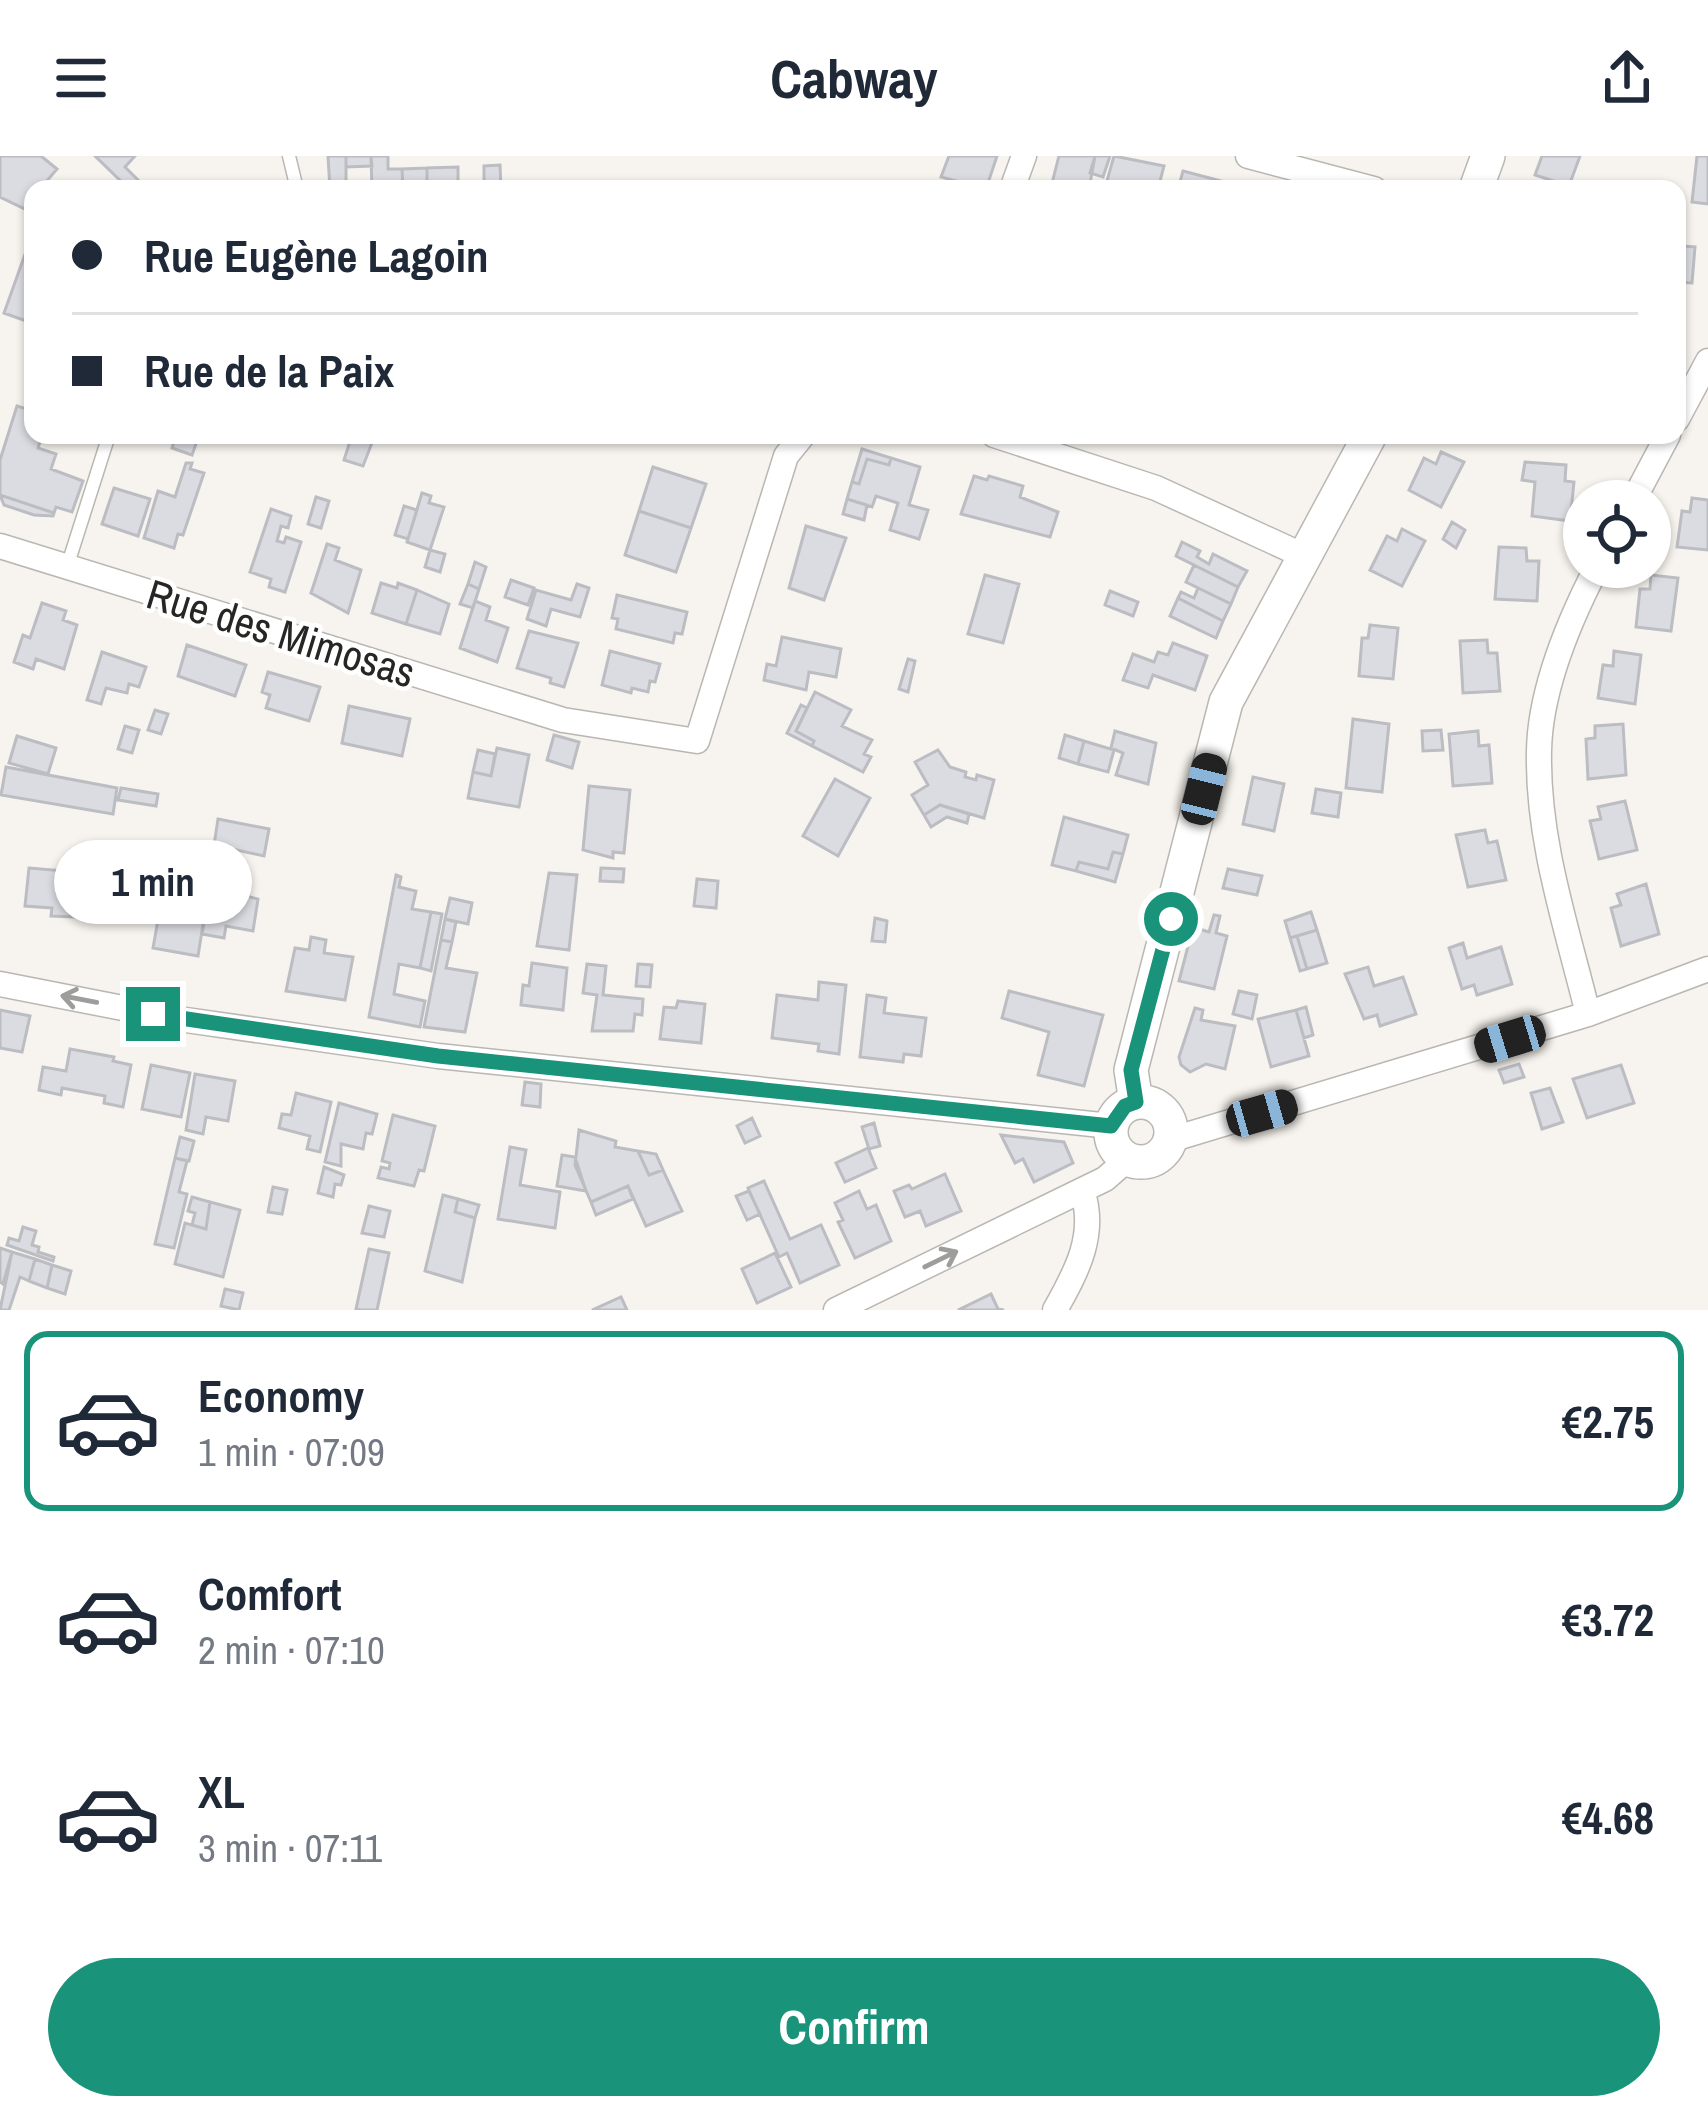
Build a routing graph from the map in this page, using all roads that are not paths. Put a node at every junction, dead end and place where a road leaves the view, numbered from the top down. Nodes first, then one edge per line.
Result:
1 (1248, 156) edge
2 (1340, 180) edge
3 (1708, 361) edge
4 (1686, 401) edge
5 (106, 444) edge
6 (796, 444) edge
7 (1022, 444) edge
8 (1365, 444) edge
9 (1663, 444) edge
10 (1644, 480) edge
11 (0, 546) edge
12 (1302, 555) junction
13 (68, 567) junction
14 (1586, 588) edge
15 (1708, 969) edge
16 (0, 984) edge
17 (1588, 1014) junction
18 (1136, 1102) junction
19 (1111, 1126) junction
20 (1170, 1140) junction
21 (1128, 1159) junction
22 (1082, 1190) junction
23 (836, 1310) edge
24 (1055, 1310) edge

1 - 2 street
3 - 4 street
5 - 13 lane
6 - 13 street, Rue des Mimosas
7 - 12 street
8 - 12 street
9 - 10 street
11 - 13 street, Rue des Mimosas
12 - 18 street
14 - 17 street
15 - 17 street
19 -> 16 street
17 - 20 street
18 - 19 street
18 - 20 street
19 - 21 street
20 - 21 street
21 - 22 street
23 -> 22 street
22 - 24 street

